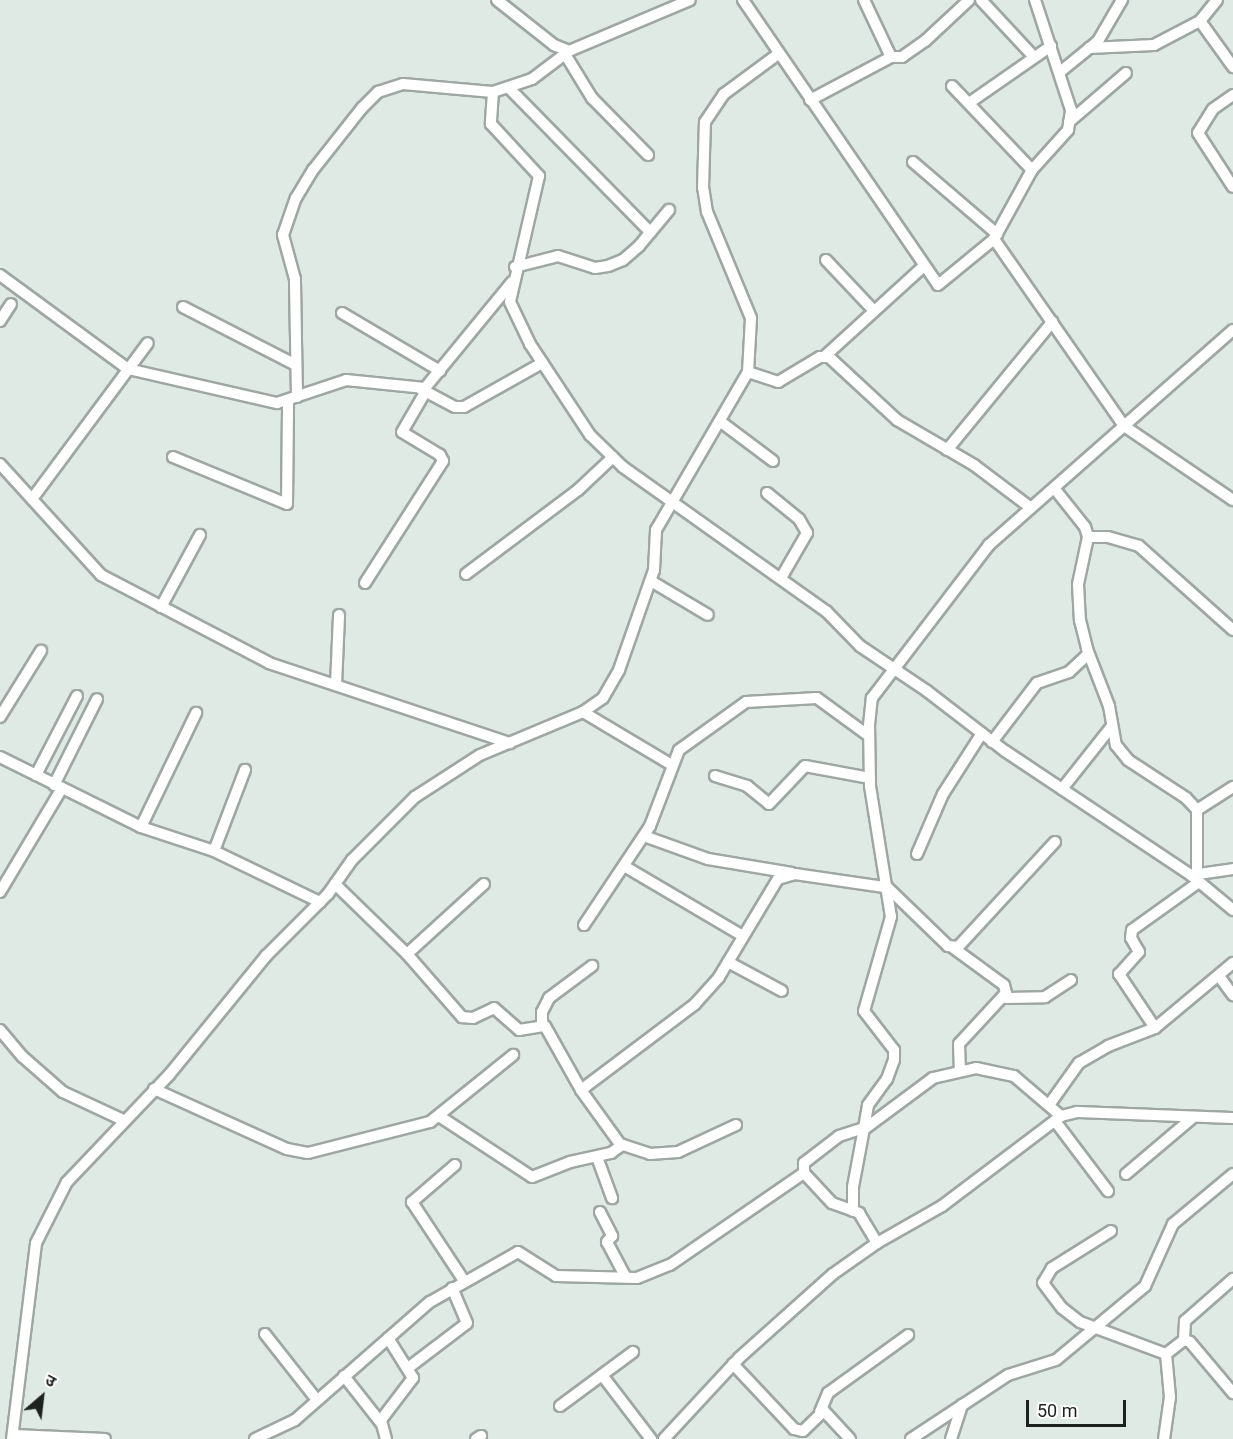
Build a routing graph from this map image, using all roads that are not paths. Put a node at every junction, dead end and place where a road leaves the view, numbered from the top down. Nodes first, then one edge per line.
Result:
1 (690, 0) edge
2 (864, 0) edge
3 (969, 0) edge
4 (981, 0) edge
5 (1035, 0) edge
6 (1122, 0) edge
7 (1217, 0) edge
8 (499, 1) edge
9 (748, 1) edge
10 (1200, 21) junction
11 (1051, 46) junction
12 (1089, 48) junction
13 (567, 52) junction
14 (778, 54) junction
15 (891, 57) junction
16 (1034, 57) junction
17 (1233, 67) edge
18 (1060, 72) junction
19 (1126, 73) dead end
20 (952, 86) dead end
21 (509, 88) junction
22 (493, 92) junction
23 (1233, 94) edge
24 (810, 100) junction
25 (969, 104) junction
26 (1069, 122) junction
27 (648, 155) dead end
28 (913, 162) dead end
29 (1032, 170) junction
30 (1233, 187) edge
31 (669, 210) dead end
32 (650, 232) junction
33 (996, 236) junction
34 (826, 260) dead end
35 (924, 266) junction
36 (515, 267) junction
37 (0, 275) edge
38 (512, 281) junction
39 (11, 304) dead end
40 (183, 307) dead end
41 (874, 311) junction
42 (342, 313) dead end
43 (0, 321) edge
44 (1052, 322) junction
45 (1233, 330) edge
46 (148, 343) dead end
47 (825, 356) junction
48 (542, 363) junction
49 (296, 365) junction
50 (128, 369) junction
51 (440, 371) junction
52 (748, 372) junction
53 (423, 390) junction
54 (293, 399) junction
55 (721, 422) junction
56 (1124, 426) junction
57 (947, 450) junction
58 (173, 457) dead end
59 (613, 457) junction
60 (773, 461) dead end
61 (0, 464) edge
62 (1054, 488) junction
63 (767, 494) dead end
64 (32, 499) junction
65 (1233, 500) edge
66 (671, 501) junction
67 (1031, 508) junction
68 (200, 536) dead end
69 (1088, 537) junction
70 (466, 574) dead end
71 (781, 578) junction
72 (651, 581) junction
73 (365, 583) dead end
74 (161, 608) junction
75 (339, 615) dead end
76 (708, 615) dead end
77 (1233, 630) edge
78 (41, 651) dead end
79 (1088, 654) junction
80 (892, 668) junction
81 (336, 685) junction
82 (77, 696) dead end
83 (96, 699) dead end
84 (583, 712) junction
85 (196, 713) dead end
86 (0, 717) edge
87 (1112, 726) junction
88 (982, 733) junction
89 (869, 736) junction
90 (510, 742) junction
91 (992, 742) junction
92 (0, 757) edge
93 (672, 765) junction
94 (245, 770) dead end
95 (36, 775) junction
96 (715, 776) dead end
97 (870, 778) junction
98 (58, 787) junction
99 (1233, 787) edge
100 (1062, 789) junction
101 (1197, 810) junction
102 (141, 827) junction
103 (644, 836) junction
104 (1055, 842) dead end
105 (214, 850) junction
106 (917, 854) dead end
107 (624, 866) junction
108 (1233, 869) edge
109 (795, 874) junction
110 (1196, 877) junction
111 (335, 884) junction
112 (484, 884) dead end
113 (884, 885) junction
114 (0, 892) edge
115 (320, 902) junction
116 (1233, 910) edge
117 (584, 926) dead end
118 (743, 936) junction
119 (952, 947) junction
120 (407, 954) junction
121 (728, 962) junction
122 (1233, 963) edge
123 (592, 966) dead end
124 (1219, 976) junction
125 (1071, 980) dead end
126 (782, 991) dead end
127 (1233, 995) edge
128 (1005, 998) junction
129 (542, 1024) junction
130 (1155, 1028) junction
131 (0, 1030) edge
132 (513, 1055) dead end
133 (960, 1070) junction
134 (154, 1089) junction
135 (581, 1090) junction
136 (1049, 1105) junction
137 (439, 1116) junction
138 (1058, 1118) junction
139 (1233, 1118) edge
140 (1191, 1119) junction
141 (123, 1120) junction
142 (736, 1125) dead end
143 (864, 1129) junction
144 (622, 1145) junction
145 (597, 1157) junction
146 (455, 1165) dead end
147 (804, 1173) junction
148 (1126, 1174) dead end
149 (1233, 1174) edge
150 (1108, 1191) dead end
151 (612, 1198) dead end
152 (853, 1211) junction
153 (600, 1212) dead end
154 (1111, 1231) dead end
155 (877, 1243) junction
156 (626, 1277) junction
157 (1233, 1279) edge
158 (464, 1281) junction
159 (452, 1288) junction
160 (1094, 1328) junction
161 (265, 1334) dead end
162 (908, 1335) dead end
163 (388, 1338) junction
164 (1184, 1340) junction
165 (633, 1352) dead end
166 (1166, 1354) junction
167 (733, 1364) junction
168 (408, 1368) junction
169 (602, 1375) junction
170 (344, 1376) junction
171 (1233, 1393) edge
172 (317, 1400) junction
173 (560, 1406) dead end
174 (962, 1406) junction
175 (820, 1412) junction
176 (381, 1423) junction
177 (13, 1437) edge
178 (105, 1439) edge
179 (255, 1439) edge
180 (386, 1439) edge
181 (651, 1439) edge
182 (664, 1439) edge
183 (850, 1439) edge
184 (911, 1439) edge
185 (951, 1439) edge
186 (1164, 1439) edge

1 - 13 street
2 - 15 street
3 - 15 street
4 - 16 street
5 - 11 street
6 - 12 street
7 - 10 street
8 - 13 street
9 - 14 street
10 - 12 street
10 - 17 street
11 - 16 street
11 - 18 street
12 - 18 street
13 - 21 street
13 - 27 street
14 - 24 street
14 - 52 street
15 - 24 street
16 - 25 street
18 - 26 street
19 - 26 street
20 - 25 street
21 - 22 street
21 - 32 street
22 - 36 street
22 - 49 street
23 - 30 street
24 - 35 street
25 - 29 street
26 - 29 street
28 - 33 street
29 - 33 street
31 - 32 street
32 - 36 street
33 - 35 street
33 - 44 street
34 - 41 street
35 - 41 street
36 - 38 street
37 - 50 street
38 - 48 street
38 - 51 street
39 - 43 street
40 - 49 street
41 - 47 street
42 - 51 street
44 - 56 street
44 - 57 street
45 - 56 street
46 - 50 street
47 - 52 street
47 - 57 street
48 - 53 street
48 - 59 street
49 - 54 street
50 - 54 street
50 - 64 street
51 - 53 street
52 - 55 street
53 - 54 street
53 - 73 street
54 - 58 street
55 - 60 street
55 - 66 street
56 - 62 street
56 - 65 street
57 - 67 street
59 - 66 street
59 - 70 street
61 - 64 street
62 - 67 street
62 - 69 street
63 - 71 street
64 - 74 street
66 - 71 street
66 - 72 street
67 - 80 street
68 - 74 street
69 - 77 street
69 - 79 street
71 - 80 street
72 - 76 street
72 - 84 street
74 - 81 street
75 - 81 street
78 - 86 street
79 - 87 street
79 - 91 street
80 - 88 street
80 - 89 street
81 - 90 street
82 - 95 street
83 - 98 street
84 - 90 street
84 - 93 street
85 - 102 street
87 - 100 street
87 - 101 street
88 - 91 street
88 - 106 street
89 - 93 street
89 - 97 street
90 - 111 street
91 - 100 street
92 - 95 street
93 - 103 street
94 - 105 street
95 - 98 street
96 - 97 street
97 - 113 street
98 - 102 street
98 - 114 street
99 - 101 street
100 - 110 street
101 - 110 street
102 - 105 street
103 - 107 street
103 - 109 street
104 - 119 street
105 - 115 street
107 - 117 street
107 - 118 street
108 - 110 street
109 - 113 street
109 - 118 street
110 - 116 street
110 - 130 street
111 - 115 street
111 - 120 street
112 - 120 street
113 - 119 street
113 - 143 street
115 - 134 street
118 - 121 street
119 - 128 street
120 - 129 street
121 - 126 street
121 - 135 street
122 - 124 street
123 - 129 street
124 - 127 street
124 - 130 street
125 - 128 street
128 - 133 street
129 - 135 street
130 - 136 street
131 - 141 street
132 - 137 street
133 - 136 street
133 - 143 street
134 - 137 street
134 - 141 street
135 - 144 street
136 - 138 street
137 - 145 street
138 - 140 street
138 - 150 street
138 - 155 street
139 - 140 street
140 - 148 street
141 - 177 street
142 - 144 street
143 - 147 street
143 - 152 street
144 - 145 street
145 - 151 street
146 - 158 street
147 - 152 street
147 - 156 street
149 - 160 street
152 - 155 street
153 - 156 street
154 - 160 street
155 - 167 street
156 - 158 street
157 - 164 street
158 - 159 street
159 - 163 street
159 - 168 street
160 - 166 street
160 - 174 street
161 - 172 street
162 - 175 street
163 - 168 street
163 - 170 street
164 - 166 street
164 - 171 street
165 - 169 street
166 - 186 street
167 - 175 street
167 - 182 street
168 - 176 street
169 - 173 street
169 - 181 street
170 - 172 street
170 - 176 street
172 - 179 street
174 - 184 street
174 - 185 street
175 - 183 street
176 - 180 street
177 - 178 street

